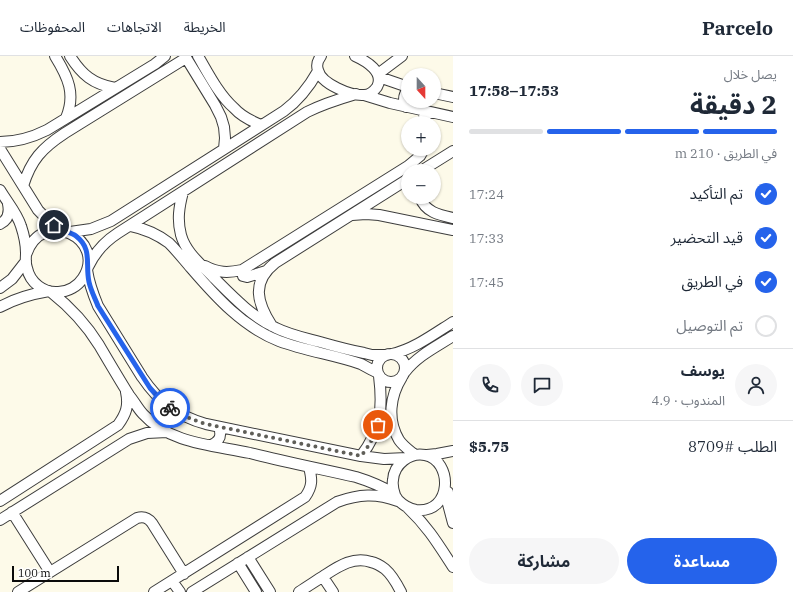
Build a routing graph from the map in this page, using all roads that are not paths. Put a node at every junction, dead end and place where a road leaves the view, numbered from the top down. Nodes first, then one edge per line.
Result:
1 (54, 56) edge
2 (165, 56) edge
3 (198, 56) edge
4 (356, 56) edge
5 (360, 56) edge
6 (402, 56) edge
7 (185, 57) edge
8 (71, 58) edge
9 (317, 62) edge
10 (62, 68) junction
11 (378, 76) junction
12 (401, 84) edge
13 (115, 88) junction
14 (441, 94) edge
15 (360, 95) junction
16 (453, 97) edge
17 (225, 100) junction
18 (298, 100) junction
19 (215, 105) junction
20 (401, 106) edge
21 (412, 108) edge
22 (423, 110) junction
23 (307, 112) junction
24 (424, 116) edge
25 (453, 117) edge
26 (62, 121) junction
27 (261, 125) junction
28 (65, 133) junction
29 (0, 142) edge
30 (0, 149) edge
31 (224, 149) junction
32 (453, 151) edge
33 (419, 156) edge
34 (422, 156) edge
35 (428, 164) edge
36 (432, 164) edge
37 (401, 183) edge
38 (23, 186) junction
39 (0, 190) edge
40 (183, 192) junction
41 (8, 202) junction
42 (424, 204) edge
43 (120, 215) junction
44 (350, 216) junction
45 (453, 218) edge
46 (0, 224) edge
47 (130, 227) junction
48 (453, 230) edge
49 (66, 231) junction
50 (185, 245) junction
51 (176, 251) junction
52 (26, 258) junction
53 (199, 263) junction
54 (87, 268) junction
55 (242, 270) junction
56 (266, 271) junction
57 (0, 288) edge
58 (50, 291) junction
59 (0, 307) edge
60 (453, 322) edge
61 (274, 327) junction
62 (453, 336) edge
63 (389, 354) junction
64 (378, 375) junction
65 (403, 375) junction
66 (125, 388) junction
67 (219, 427) junction
68 (167, 432) junction
69 (239, 441) junction
70 (211, 446) junction
71 (453, 451) edge
72 (427, 455) junction
73 (361, 456) junction
74 (411, 456) junction
75 (309, 467) junction
76 (450, 486) edge
77 (0, 501) edge
78 (400, 501) junction
79 (12, 512) junction
80 (0, 520) edge
81 (453, 523) edge
82 (248, 557) junction
83 (238, 563) junction
84 (453, 567) edge
85 (50, 572) junction
86 (184, 574) junction
87 (323, 577) junction
88 (172, 581) junction
89 (18, 592) edge
90 (154, 592) edge
91 (180, 592) edge
92 (192, 592) edge
93 (256, 592) edge
94 (270, 592) edge
95 (299, 592) edge
96 (333, 592) edge
97 (401, 592) edge

1 - 10 street
2 - 13 street
3 - 17 street
4 - 5 street
4 - 11 street
6 - 11 street
7 - 19 street
7 - 28 street
8 - 10 street
8 - 13 street
9 - 15 street
9 - 18 street
10 - 26 street
11 - 12 street
11 - 15 street
13 - 26 street
14 - 16 street
15 - 20 street
15 - 23 street
17 - 19 street
17 - 27 street
18 - 23 street
18 - 27 street
19 - 31 street
21 - 22 street
22 - 24 street
22 - 25 street
23 - 40 street
26 - 28 street
26 - 29 street
27 - 31 street
28 - 38 street
30 - 38 street
31 - 43 street
32 - 36 street
33 - 55 street
34 - 35 street
37 - 44 street
38 - 49 street
39 - 41 street
40 - 47 street
40 - 50 street
41 - 46 street
41 - 52 street
42 - 45 street
43 - 47 street
43 - 49 street
44 - 48 street
44 - 56 street
47 - 51 street
47 - 54 street
49 - 52 street
49 - 54 street
50 - 51 street
50 - 53 street
51 - 64 street
52 - 57 street
52 - 58 street
53 - 55 street
53 - 61 street
54 - 58 street
54 - 67 street
55 - 56 street
56 - 61 street
58 - 59 street
58 - 66 street
60 - 63 street
61 - 63 street
62 - 65 street
63 - 64 street
63 - 65 street
64 - 65 street
64 - 73 street
65 - 74 street
66 - 68 street
66 - 77 street
67 - 69 street
67 - 70 street
68 - 70 street
68 - 79 street
69 - 70 street
69 - 73 street
69 - 75 street
71 - 72 street
72 - 74 street
72 - 76 street
73 - 74 street
74 - 78 street
75 - 78 street
75 - 86 street
76 - 78 street
76 - 81 street
78 - 82 street
78 - 84 street
79 - 80 street
79 - 85 street
82 - 83 street
82 - 94 street
83 - 92 street
83 - 93 street
85 - 86 street
85 - 89 street
86 - 88 street
87 - 95 street
87 - 96 street
87 - 97 street
88 - 90 street
88 - 91 street

